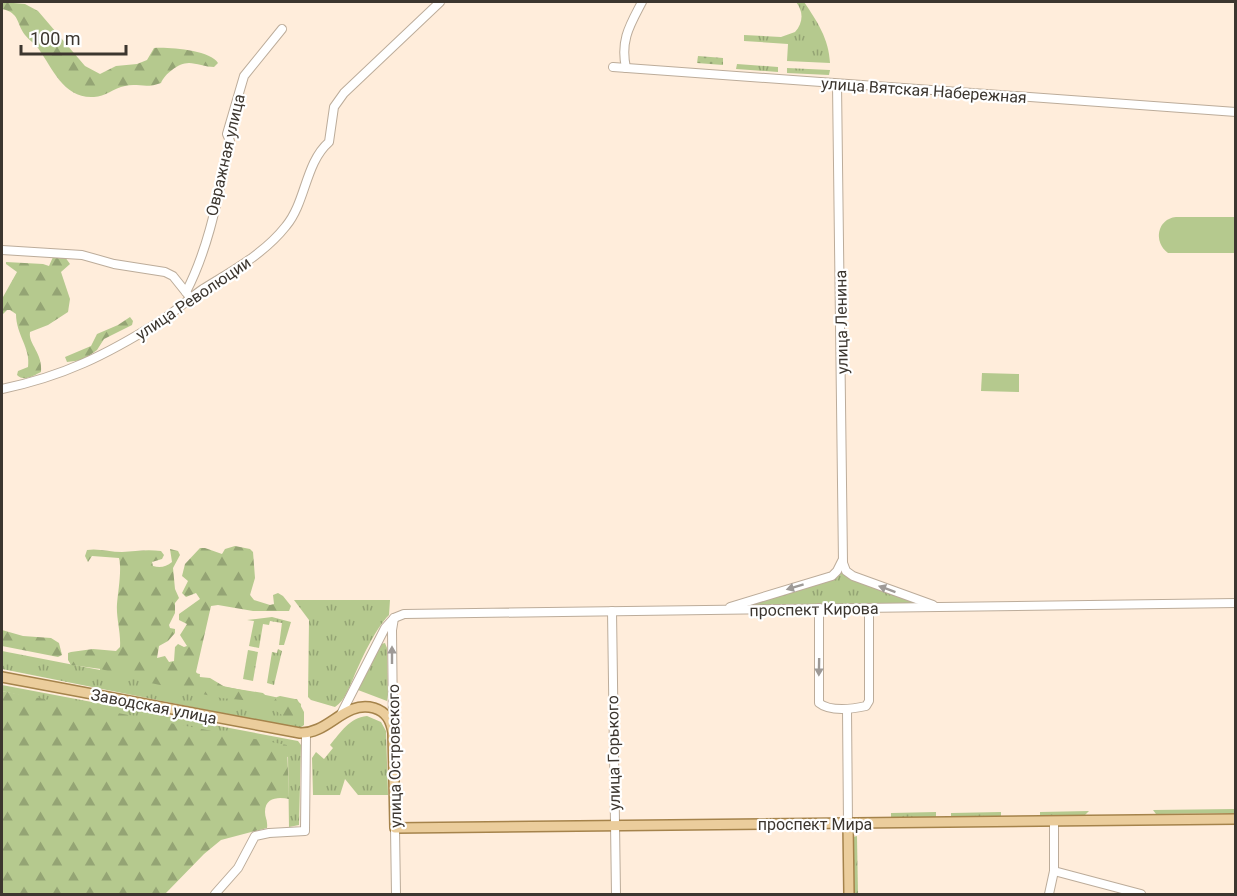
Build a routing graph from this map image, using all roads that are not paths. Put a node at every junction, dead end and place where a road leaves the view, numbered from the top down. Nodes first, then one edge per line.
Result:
1 (440, 2) edge
2 (642, 2) edge
3 (282, 29) dead end
4 (613, 67) dead end
5 (626, 68) junction
6 (837, 84) junction
7 (1236, 112) edge
8 (2, 250) edge
9 (188, 295) junction
10 (2, 389) edge
11 (843, 559) junction
12 (1236, 603) edge
13 (941, 607) junction
14 (819, 608) junction
15 (869, 608) junction
16 (725, 610) junction
17 (612, 611) junction
18 (394, 618) junction
19 (2, 677) edge
20 (847, 709) junction
21 (341, 714) junction
22 (393, 733) junction
23 (306, 734) junction
24 (1236, 819) edge
25 (1054, 822) junction
26 (848, 824) junction
27 (615, 826) junction
28 (395, 828) junction
29 (1054, 871) junction
30 (215, 894) edge
31 (396, 894) edge
32 (616, 894) edge
33 (849, 894) edge
34 (1049, 894) edge
35 (1141, 894) edge

1 - 9 street, улица Революции
2 - 5 street
3 - 9 street, Овражная улица
4 - 5 street, улица Вятская Набережная
5 - 6 street, улица Вятская Набережная
6 - 7 street, улица Вятская Набережная
6 - 11 street, улица Ленина
8 - 9 street
9 - 10 street, улица Революции
13 -> 11 street
11 -> 16 street
12 - 13 street, проспект Кирова
13 - 15 street, проспект Кирова
14 - 15 street, проспект Кирова
14 - 16 street, проспект Кирова
14 -> 20 street
15 - 20 street
16 - 17 street, проспект Кирова
17 - 18 street, проспект Кирова
17 - 27 street, улица Горького
18 - 21 street
22 -> 18 street, улица Островского
19 - 23 main road, Заводская улица
20 - 26 street
21 - 22 main road
21 - 23 main road
22 - 28 main road, улица Островского
23 - 30 street
24 - 25 main road, проспект Мира
25 - 26 main road, проспект Мира
25 - 29 street
26 - 27 main road, проспект Мира
26 - 33 main road
27 - 28 main road, проспект Мира
27 - 32 street, улица Горького
28 - 31 street, улица Островского
29 - 34 street
29 - 35 street

